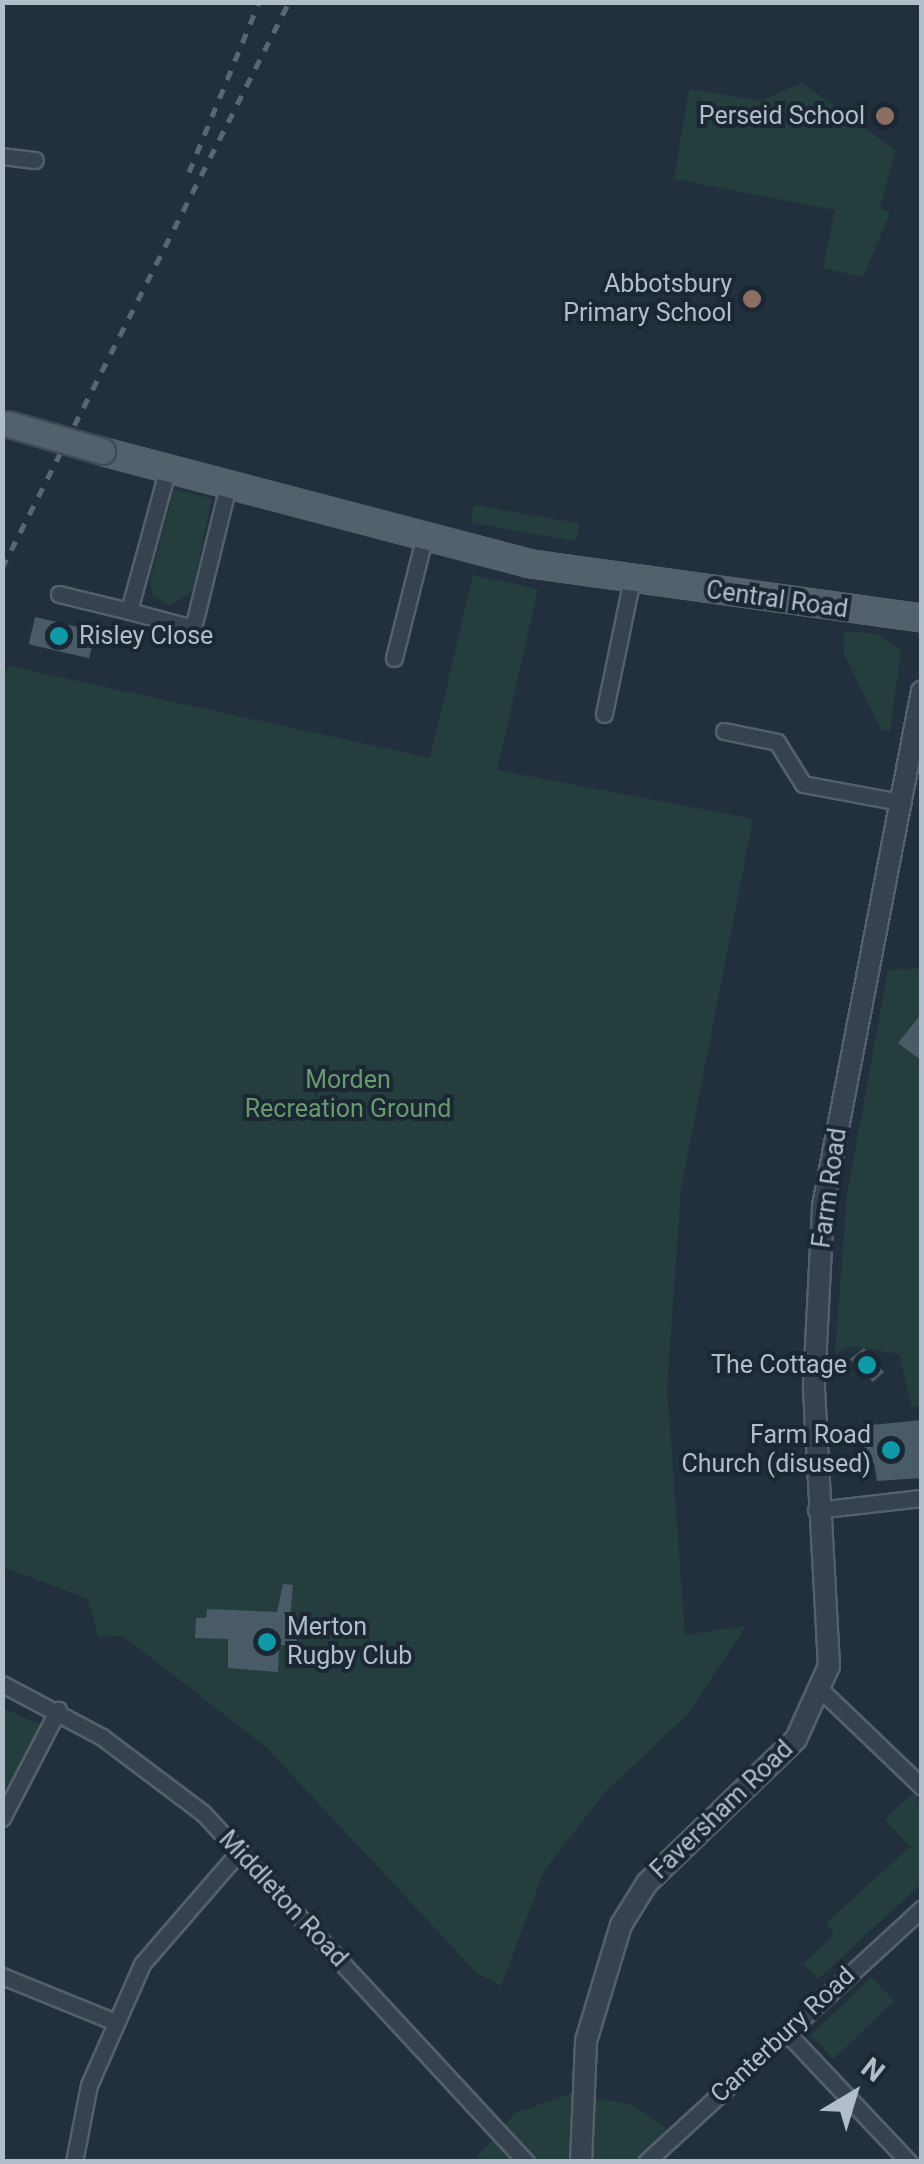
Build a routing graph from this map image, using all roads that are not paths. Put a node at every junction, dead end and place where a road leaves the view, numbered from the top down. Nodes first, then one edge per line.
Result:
1 (2, 156) edge
2 (34, 160) dead end
3 (5, 423) edge
4 (168, 468) junction
5 (228, 486) junction
6 (424, 539) junction
7 (632, 579) junction
8 (59, 594) dead end
9 (129, 611) junction
10 (922, 618) edge
11 (394, 658) dead end
12 (922, 691) edge
13 (604, 714) dead end
14 (724, 731) dead end
15 (900, 802) junction
16 (922, 1498) edge
17 (816, 1510) junction
18 (2, 1684) edge
19 (822, 1692) junction
20 (58, 1710) junction
21 (922, 1787) edge
22 (2, 1818) edge
23 (240, 1851) junction
24 (922, 1908) edge
25 (2, 1976) edge
26 (113, 2021) junction
27 (786, 2032) junction
28 (74, 2162) edge
29 (526, 2162) edge
30 (581, 2162) edge
31 (646, 2162) edge
32 (908, 2162) edge

1 - 2 street
3 - 4 main road, Central Road, bridge
4 - 5 main road, Central Road
4 - 9 street
5 - 6 main road, Central Road
5 - 9 street
6 - 7 main road, Central Road
6 - 11 street
7 - 10 main road, Central Road
7 - 13 street
8 - 9 street
12 - 15 street, Farm Road
14 - 15 street
15 - 17 street, Farm Road
16 - 17 street
17 - 19 street, Farm Road
18 - 20 street, Middleton Road
19 - 21 street
19 - 30 street, Faversham Road
20 - 22 street
20 - 23 street, Middleton Road
23 - 26 street
23 - 29 street, Middleton Road
24 - 27 street, Canterbury Road
25 - 26 street
26 - 28 street
27 - 31 street, Canterbury Road
27 - 32 street

